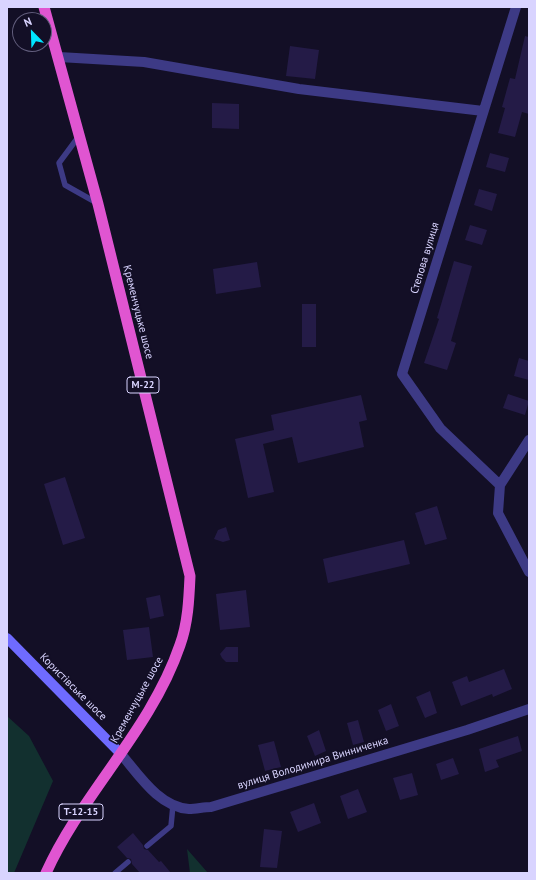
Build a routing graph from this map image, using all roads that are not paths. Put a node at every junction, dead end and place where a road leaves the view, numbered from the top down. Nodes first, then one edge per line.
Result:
1 (44, 7) edge
2 (516, 7) edge
3 (59, 58) junction
4 (483, 111) junction
5 (79, 136) junction
6 (98, 204) junction
7 (529, 440) edge
8 (500, 485) junction
9 (529, 572) edge
10 (7, 638) edge
11 (529, 709) edge
12 (121, 754) junction
13 (173, 805) junction
14 (147, 846) dead end
15 (128, 862) dead end
16 (46, 873) edge
17 (115, 873) edge

1 - 3 highway, Кременчуцьке шосе / М-22
2 - 4 street, Степова вулиця
3 - 4 street
3 - 5 highway, Кременчуцьке шосе / М-22
4 - 8 street, Степова вулиця
5 - 6 highway, Кременчуцьке шосе / М-22
5 - 6 lane
6 - 12 highway, Кременчуцьке шосе / М-22
7 - 8 street
8 - 9 street
10 - 12 main road, Користівське шосе
11 - 13 street, вулиця Володимира Винниченка
12 - 13 street, вулиця Володимира Винниченка
12 - 16 highway, Т-12-15
13 - 14 lane
15 - 17 lane

